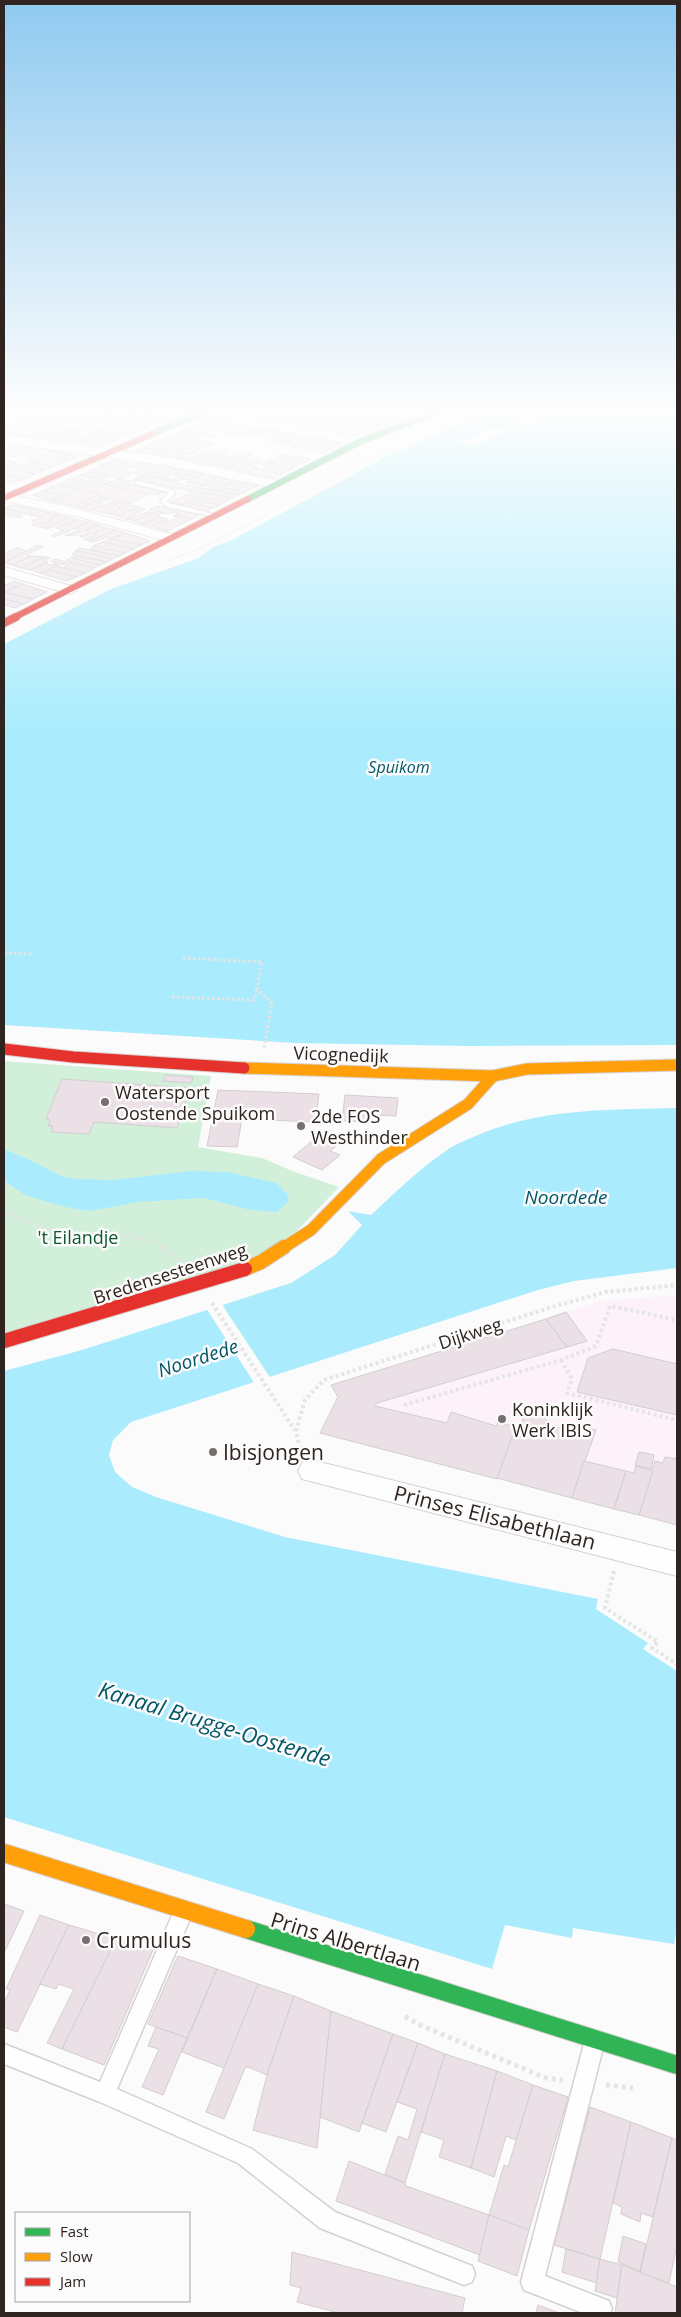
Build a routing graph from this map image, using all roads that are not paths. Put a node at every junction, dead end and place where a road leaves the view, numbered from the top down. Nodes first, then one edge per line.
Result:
1 (90, 516) edge
2 (213, 516) edge
3 (170, 538) junction
4 (4, 571) edge
5 (70, 590) junction
6 (4, 623) edge
7 (4, 1049) edge
8 (677, 1066) edge
9 (493, 1076) junction
10 (4, 1341) edge
11 (312, 1471) dead end
12 (677, 1564) edge
13 (4, 1853) edge
14 (184, 1910) junction
15 (595, 2039) junction
16 (4, 2054) edge
17 (677, 2065) edge
18 (105, 2094) junction
19 (464, 2274) dead end
20 (601, 2308) dead end

1 - 3 street
2 - 3 street
3 - 5 street
4 - 5 street
5 - 6 street
7 - 9 street, Vicognedijk
8 - 9 street, Vicognedijk
9 - 10 street, Bredensesteenweg
11 - 12 street, Prinses Elisabethlaan
13 - 14 street, Prins Albertlaan
14 - 15 street, Prins Albertlaan
14 - 18 lane
15 - 17 street, Prins Albertlaan
15 - 20 lane
16 - 18 lane
18 - 19 lane

